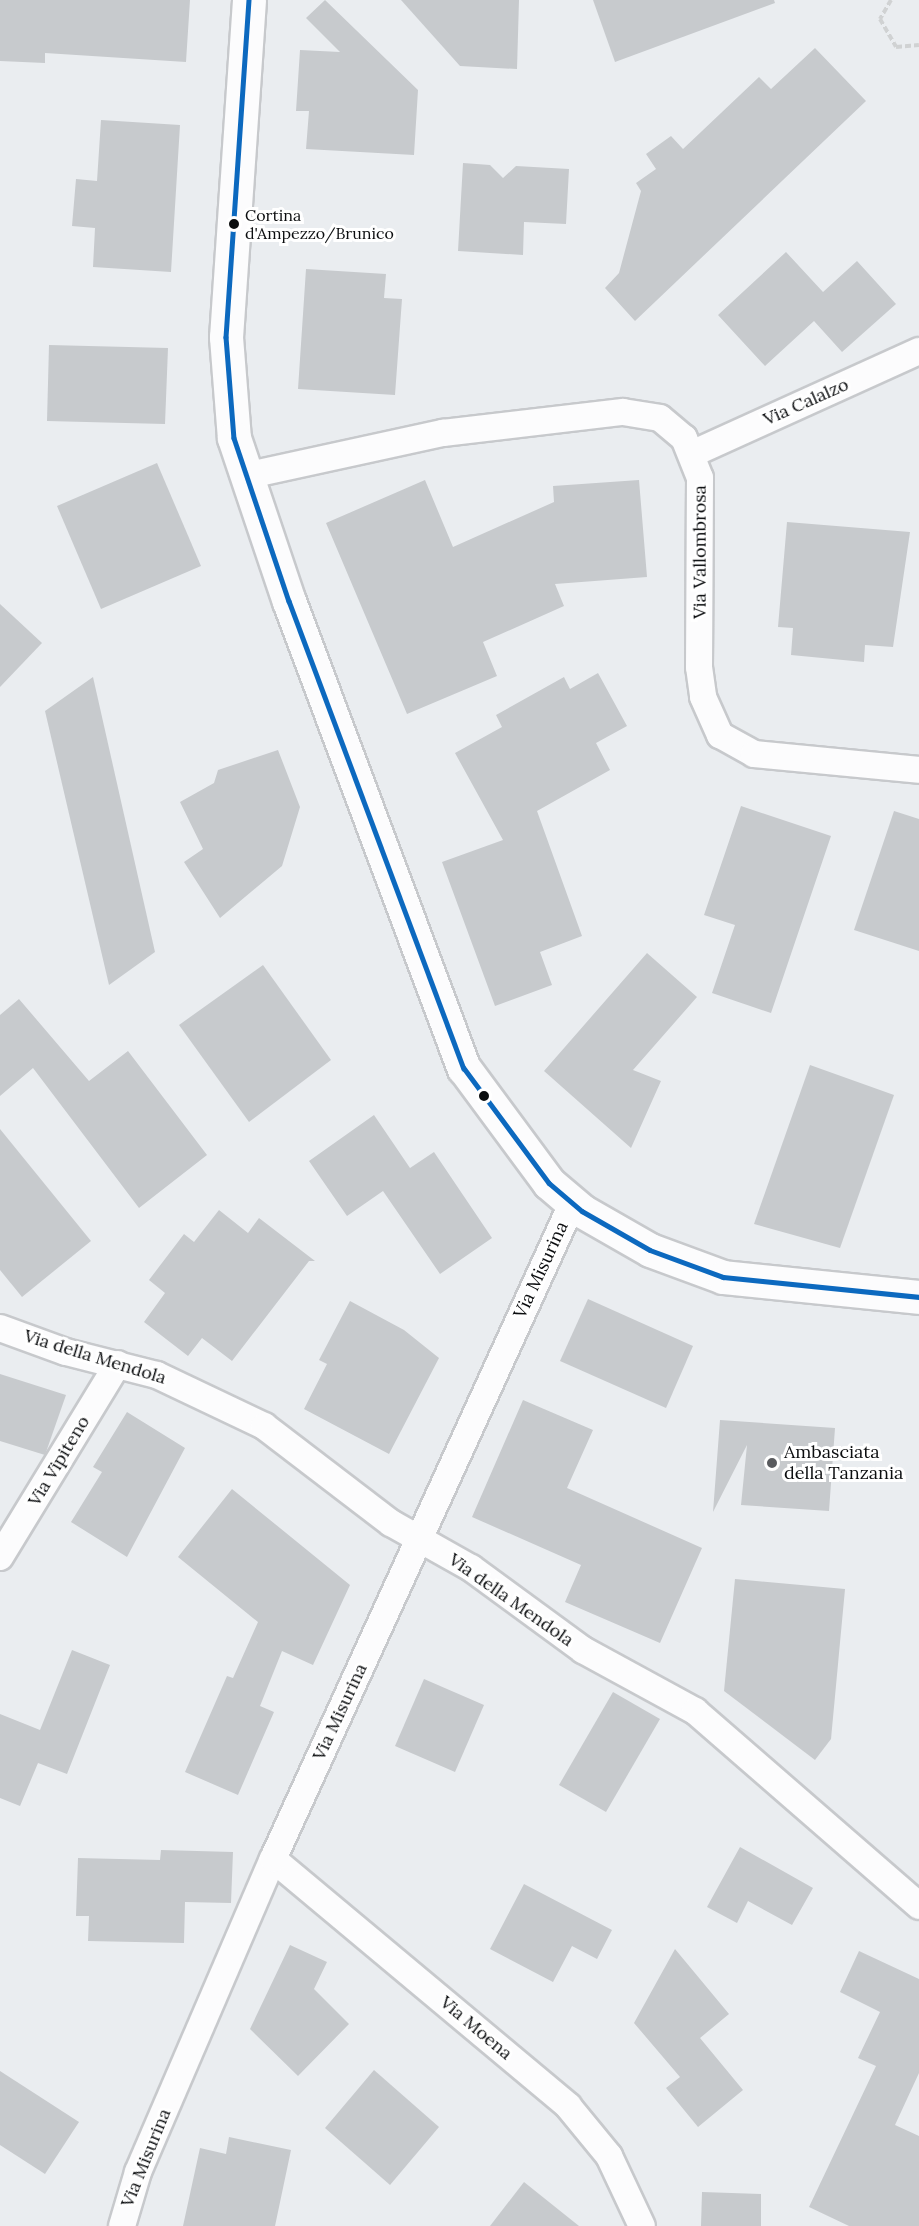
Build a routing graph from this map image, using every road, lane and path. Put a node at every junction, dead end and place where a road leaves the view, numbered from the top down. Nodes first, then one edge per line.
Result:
1 (249, 0) edge
2 (891, 0) edge
3 (919, 45) edge
4 (919, 351) edge
5 (694, 453) junction
6 (244, 476) junction
7 (919, 770) edge
8 (572, 1204) junction
9 (919, 1297) edge
10 (0, 1328) edge
11 (118, 1365) junction
12 (419, 1540) junction
13 (0, 1557) edge
14 (273, 1859) junction
15 (919, 1906) edge
16 (122, 2226) edge
17 (642, 2226) edge

1 - 6 street
2 - 3 path
4 - 5 street, Via Calalzo
5 - 6 street
5 - 7 street, Via Vallombrosa
6 - 8 street
8 - 9 street
8 - 12 street, Via Misurina
10 - 11 street, Via della Mendola
11 - 12 street, Via della Mendola
11 - 13 street, Via Vipiteno
12 - 14 street, Via Misurina
12 - 15 street, Via della Mendola
14 - 16 street, Via Misurina
14 - 17 street, Via Moena

